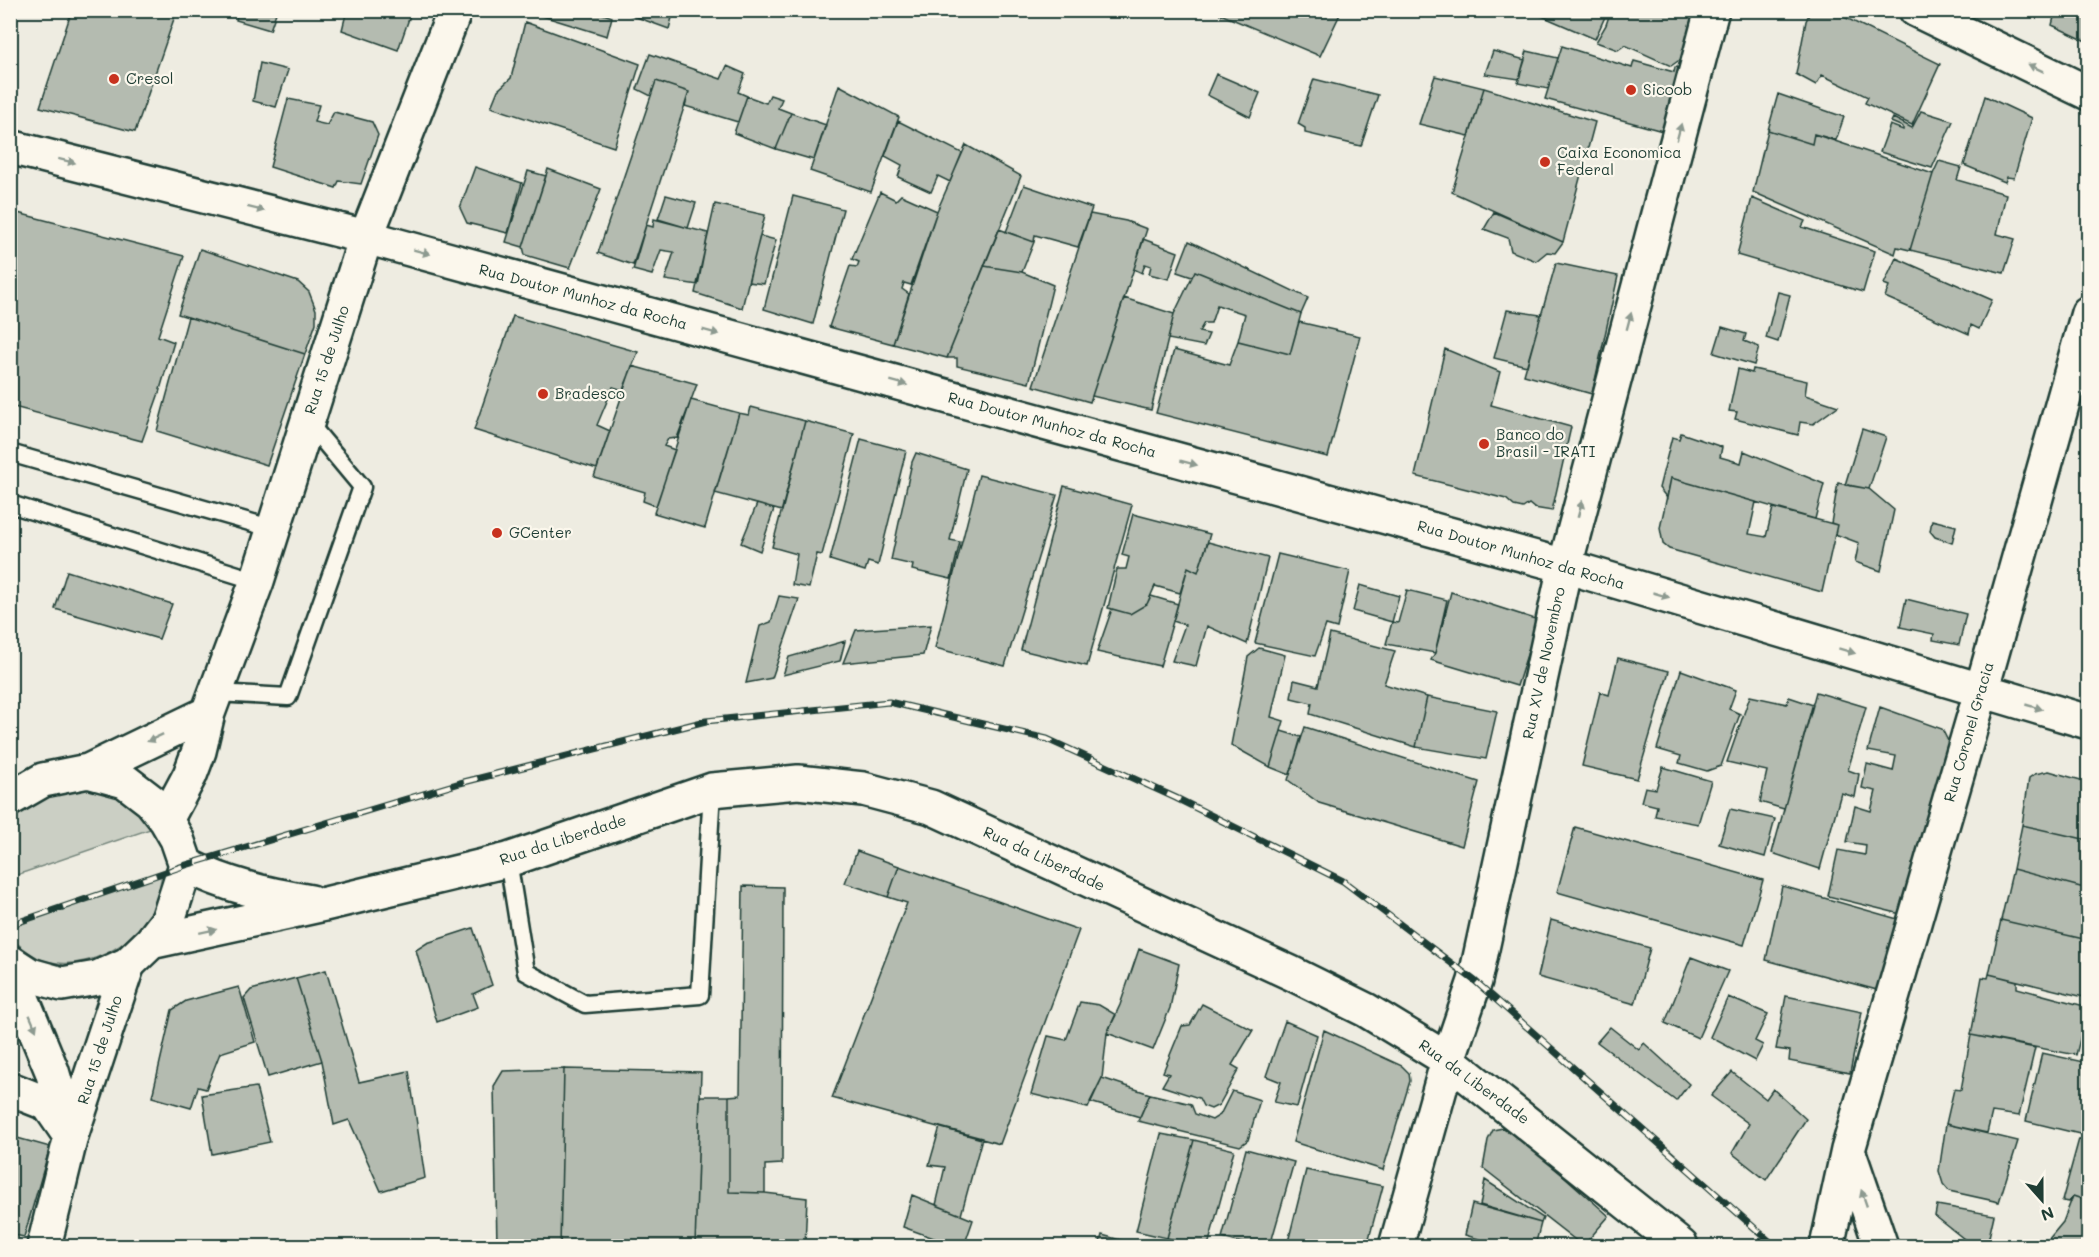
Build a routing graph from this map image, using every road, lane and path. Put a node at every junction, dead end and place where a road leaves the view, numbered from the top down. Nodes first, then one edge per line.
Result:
1 (455, 10) edge
2 (1712, 10) edge
3 (1916, 10) edge
4 (2088, 93) edge
5 (10, 147) edge
6 (366, 237) junction
7 (2088, 313) edge
8 (308, 421) junction
9 (10, 453) edge
10 (10, 504) edge
11 (274, 529) junction
12 (1564, 566) junction
13 (257, 581) junction
14 (1981, 692) junction
15 (212, 703) junction
16 (2088, 722) edge
17 (88, 771) junction
18 (712, 790) junction
19 (10, 799) edge
20 (166, 820) junction
21 (508, 860) junction
22 (186, 865) junction
23 (325, 904) junction
24 (139, 953) junction
25 (10, 962) edge
26 (10, 969) edge
27 (1448, 1060) junction
28 (10, 1089) edge
29 (71, 1136) junction
30 (1848, 1150) junction
31 (44, 1246) edge
32 (1396, 1246) edge
33 (1681, 1246) edge
34 (1827, 1246) edge
35 (1881, 1246) edge

1 - 6 street, Rua 15 de Julho
12 -> 2 street, Rua XV de Novembro
4 -> 3 street
5 -> 6 street, Rua Doutor Munhoz da Rocha
6 - 8 street, Rua 15 de Julho
6 -> 12 street, Rua Doutor Munhoz da Rocha
7 - 14 street, Rua Coronel Gracia
8 - 11 street, Rua 15 de Julho
8 - 15 lane
9 - 11 lane
10 - 13 lane
11 - 13 street, Rua 15 de Julho
12 -> 14 street, Rua Doutor Munhoz da Rocha
12 - 27 street, Rua XV de Novembro
13 - 15 street, Rua 15 de Julho
14 -> 16 street, Rua Doutor Munhoz da Rocha
14 - 30 street, Rua Coronel Gracia
15 -> 17 street
15 - 20 street, Rua 15 de Julho
17 - 19 street
17 - 20 street
18 - 21 street, Rua da Liberdade
18 - 21 lane
18 - 27 street, Rua da Liberdade
20 - 22 street
21 - 23 street, Rua da Liberdade
22 - 23 street, Rua da Liberdade
22 - 24 street
24 -> 23 street, Rua da Liberdade
24 - 25 street, Rua da Liberdade
24 - 29 street, Rua 15 de Julho
26 -> 29 street, Rua 15 de Julho
27 - 32 street, Rua XV de Novembro
27 - 33 street, Rua da Liberdade
28 - 29 street
29 - 31 street, Rua 15 de Julho
30 - 34 street, Rua Coronel Gracia
35 -> 30 street

